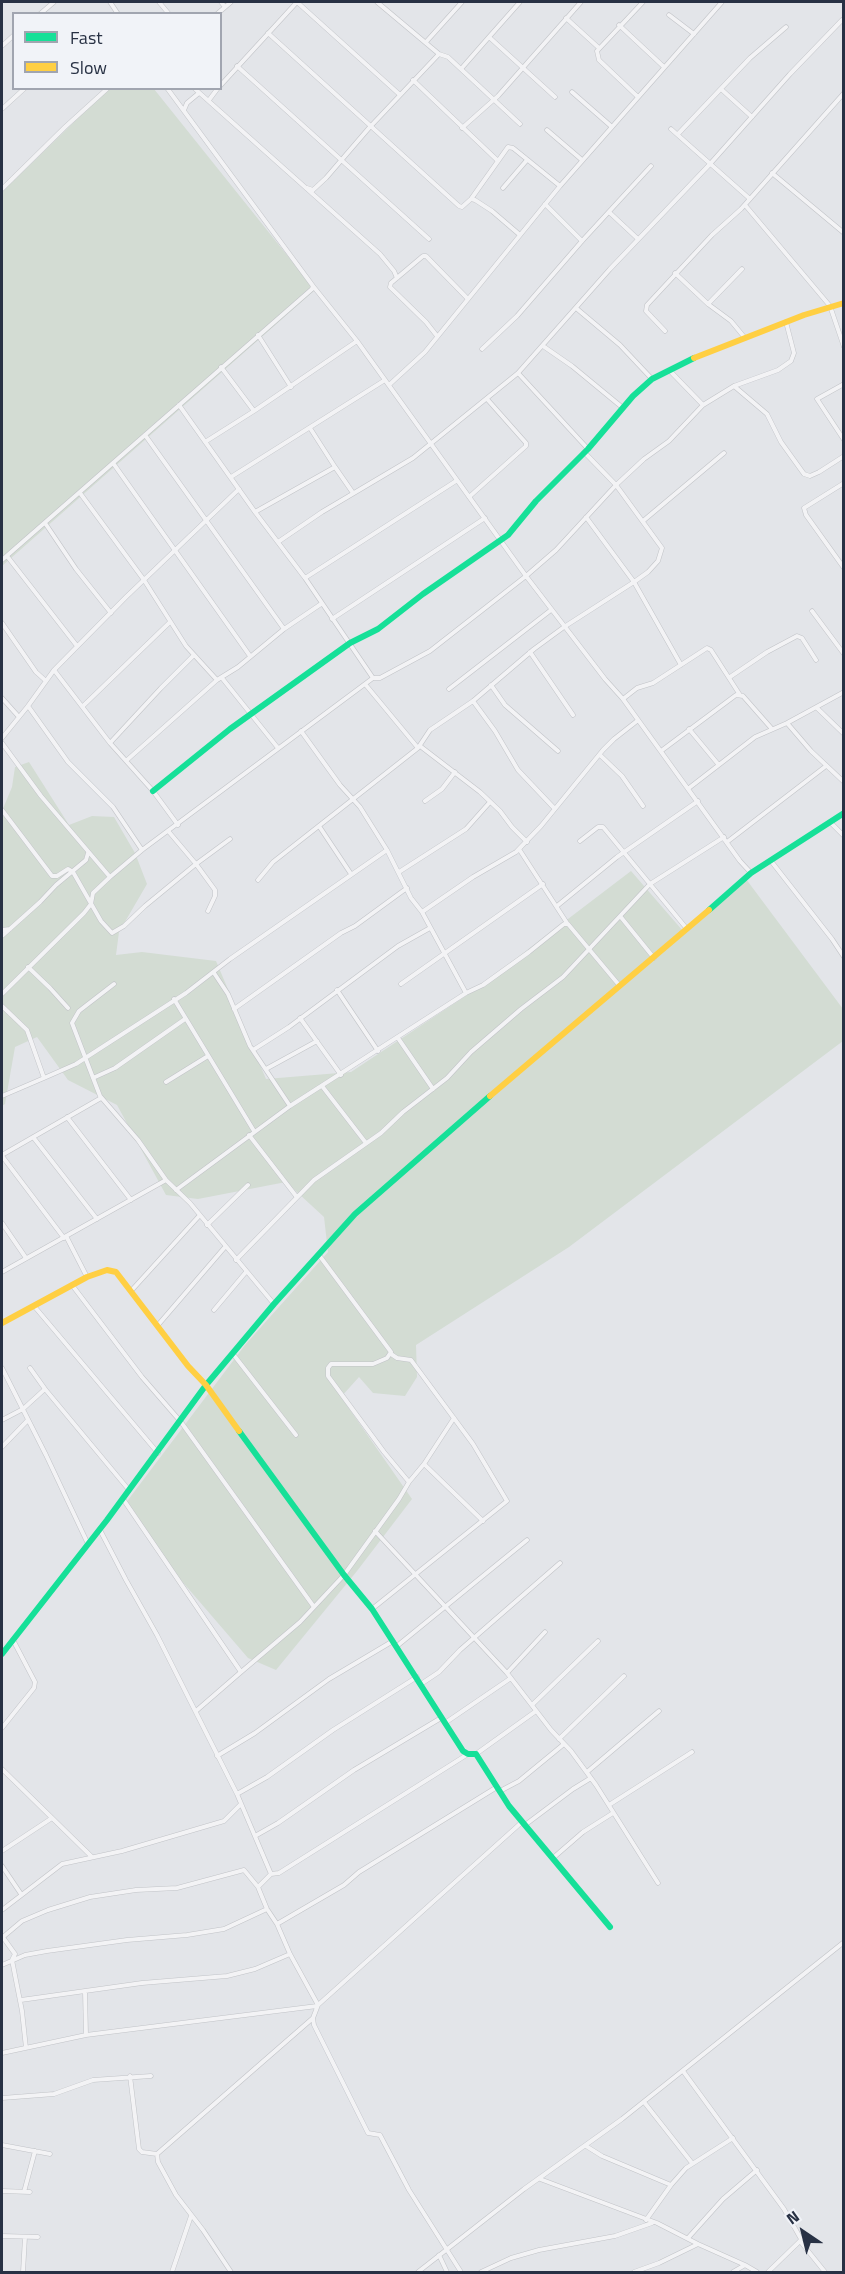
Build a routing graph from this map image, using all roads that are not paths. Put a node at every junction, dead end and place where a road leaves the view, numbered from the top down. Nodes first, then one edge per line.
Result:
1 (54, 2) edge
2 (221, 2) edge
3 (231, 2) edge
4 (297, 2) edge
5 (377, 2) edge
6 (462, 2) edge
7 (520, 2) edge
8 (580, 2) edge
9 (643, 2) edge
10 (722, 2) edge
11 (225, 7) junction
12 (42, 12) edge
13 (219, 12) edge
14 (669, 15) dead end
15 (566, 18) junction
16 (843, 20) edge
17 (619, 25) junction
18 (786, 27) dead end
19 (268, 33) junction
20 (694, 33) junction
21 (489, 37) junction
22 (426, 42) junction
23 (599, 48) junction
24 (439, 54) junction
25 (237, 66) junction
26 (664, 67) junction
27 (522, 68) junction
28 (461, 69) junction
29 (412, 80) junction
30 (222, 84) edge
31 (721, 89) junction
32 (24, 90) edge
33 (106, 90) edge
34 (168, 90) edge
35 (196, 90) edge
36 (217, 90) edge
37 (572, 92) dead end
38 (199, 93) junction
39 (843, 93) edge
40 (399, 94) junction
41 (555, 97) dead end
42 (639, 97) junction
43 (209, 100) junction
44 (494, 100) junction
45 (2, 109) edge
46 (184, 111) junction
47 (752, 117) junction
48 (520, 124) dead end
49 (371, 126) junction
50 (612, 127) junction
51 (462, 128) junction
52 (671, 129) dead end
53 (546, 130) dead end
54 (678, 135) junction
55 (342, 160) junction
56 (497, 160) junction
57 (527, 160) junction
58 (582, 160) junction
59 (710, 164) junction
60 (651, 166) dead end
61 (772, 173) junction
62 (560, 186) junction
63 (306, 188) junction
64 (503, 188) dead end
65 (2, 189) edge
66 (471, 199) junction
67 (750, 199) junction
68 (545, 204) junction
69 (745, 205) junction
70 (609, 212) junction
71 (843, 233) edge
72 (520, 235) junction
73 (429, 239) dead end
74 (639, 239) junction
75 (582, 241) junction
76 (742, 269) dead end
77 (675, 273) junction
78 (397, 278) junction
79 (313, 286) junction
80 (468, 299) junction
81 (843, 303) edge
82 (708, 304) junction
83 (830, 306) junction
84 (576, 308) junction
85 (786, 322) junction
86 (665, 331) dead end
87 (258, 336) junction
88 (438, 337) junction
89 (745, 338) junction
90 (357, 341) junction
91 (543, 346) junction
92 (843, 347) edge
93 (482, 349) dead end
94 (221, 367) junction
95 (670, 371) junction
96 (518, 373) junction
97 (385, 379) junction
98 (652, 379) junction
99 (843, 384) edge
100 (388, 385) junction
101 (734, 386) junction
102 (291, 387) junction
103 (487, 399) junction
104 (179, 405) junction
105 (703, 405) junction
106 (623, 408) junction
107 (254, 411) junction
108 (310, 428) junction
109 (145, 435) junction
110 (843, 440) edge
111 (205, 442) junction
112 (430, 444) junction
113 (586, 451) junction
114 (724, 453) dead end
115 (843, 456) edge
116 (113, 463) junction
117 (334, 467) junction
118 (231, 477) junction
119 (456, 481) junction
120 (843, 483) edge
121 (616, 485) junction
122 (239, 489) junction
123 (80, 493) junction
124 (353, 493) junction
125 (469, 497) junction
126 (255, 512) junction
127 (586, 517) junction
128 (485, 518) junction
129 (207, 520) junction
130 (643, 521) junction
131 (45, 523) junction
132 (501, 540) junction
133 (278, 543) junction
134 (175, 550) junction
135 (7, 556) junction
136 (2, 560) edge
137 (843, 568) edge
138 (526, 576) junction
139 (305, 578) junction
140 (144, 579) junction
141 (634, 582) junction
142 (321, 604) junction
143 (551, 610) junction
144 (812, 611) dead end
145 (111, 613) junction
146 (332, 619) junction
147 (170, 622) junction
148 (2, 623) edge
149 (564, 627) junction
150 (284, 629) junction
151 (350, 643) junction
152 (78, 646) junction
153 (530, 652) junction
154 (843, 654) edge
155 (194, 656) junction
156 (250, 656) junction
157 (816, 660) dead end
158 (681, 665) junction
159 (54, 670) junction
160 (730, 677) junction
161 (373, 678) junction
162 (220, 679) junction
163 (46, 681) junction
164 (366, 684) junction
165 (491, 685) junction
166 (449, 689) dead end
167 (843, 692) edge
168 (740, 695) junction
169 (2, 698) edge
170 (623, 699) junction
171 (473, 701) junction
172 (28, 706) junction
173 (83, 706) junction
174 (817, 708) junction
175 (251, 714) junction
176 (573, 715) dead end
177 (19, 717) junction
178 (637, 721) junction
179 (787, 723) junction
180 (689, 729) junction
181 (772, 729) junction
182 (301, 731) junction
183 (843, 734) edge
184 (2, 740) edge
185 (110, 743) junction
186 (419, 747) junction
187 (278, 748) junction
188 (558, 751) dead end
189 (661, 751) junction
190 (600, 755) junction
191 (127, 760) junction
192 (718, 764) junction
193 (826, 766) junction
194 (454, 772) junction
195 (843, 782) edge
196 (689, 788) junction
197 (153, 790) junction
198 (353, 799) junction
199 (425, 801) dead end
200 (698, 801) junction
201 (490, 802) junction
202 (643, 806) dead end
203 (554, 808) junction
204 (2, 810) edge
205 (843, 813) edge
206 (830, 822) junction
207 (178, 825) junction
208 (319, 826) junction
209 (170, 832) junction
210 (843, 836) edge
211 (724, 837) junction
212 (230, 839) dead end
213 (580, 841) dead end
214 (527, 842) junction
215 (728, 842) junction
216 (519, 849) junction
217 (142, 850) junction
218 (387, 850) junction
219 (88, 853) junction
220 (623, 853) junction
221 (771, 861) junction
222 (196, 864) junction
223 (73, 872) junction
224 (399, 872) junction
225 (751, 873) junction
226 (351, 874) junction
227 (110, 877) junction
228 (258, 880) dead end
229 (543, 884) junction
230 (650, 884) junction
231 (407, 888) junction
232 (91, 904) junction
233 (557, 906) junction
234 (208, 910) dead end
235 (422, 912) junction
236 (620, 915) junction
237 (567, 922) junction
238 (430, 928) junction
239 (11, 929) junction
240 (687, 929) junction
241 (2, 930) edge
242 (2, 936) edge
243 (589, 947) junction
244 (445, 952) junction
245 (843, 957) edge
246 (654, 958) junction
247 (28, 967) junction
248 (214, 973) junction
249 (114, 984) dead end
250 (401, 984) dead end
251 (620, 985) junction
252 (338, 990) junction
253 (466, 993) junction
254 (2, 994) edge
255 (174, 999) junction
256 (2, 1006) edge
257 (68, 1008) dead end
258 (234, 1009) junction
259 (300, 1018) junction
260 (186, 1019) junction
261 (398, 1038) junction
262 (316, 1041) junction
263 (253, 1050) junction
264 (378, 1051) junction
265 (208, 1056) junction
266 (85, 1058) junction
267 (266, 1069) junction
268 (341, 1075) junction
269 (44, 1078) junction
270 (93, 1078) junction
271 (166, 1082) dead end
272 (322, 1086) junction
273 (433, 1089) junction
274 (2, 1096) edge
275 (101, 1098) junction
276 (290, 1106) junction
277 (67, 1117) junction
278 (254, 1131) junction
279 (249, 1136) junction
280 (33, 1137) junction
281 (366, 1143) junction
282 (2, 1156) edge
283 (166, 1180) junction
284 (248, 1185) dead end
285 (176, 1190) junction
286 (296, 1196) junction
287 (130, 1200) junction
288 (200, 1215) junction
289 (97, 1219) junction
290 (2, 1223) edge
291 (207, 1225) junction
292 (65, 1237) junction
293 (225, 1247) junction
294 (319, 1255) junction
295 (26, 1258) junction
296 (236, 1260) junction
297 (2, 1272) edge
298 (246, 1272) junction
299 (87, 1278) junction
300 (72, 1286) junction
301 (131, 1291) junction
302 (274, 1304) junction
303 (33, 1305) junction
304 (214, 1310) dead end
305 (2, 1323) edge
306 (158, 1325) junction
307 (233, 1354) junction
308 (391, 1354) junction
309 (2, 1368) edge
310 (30, 1368) dead end
311 (206, 1385) junction
312 (45, 1389) junction
313 (23, 1409) junction
314 (454, 1418) junction
315 (2, 1420) edge
316 (28, 1420) junction
317 (181, 1422) junction
318 (296, 1435) dead end
319 (2, 1447) edge
320 (158, 1453) junction
321 (424, 1464) junction
322 (409, 1482) junction
323 (129, 1491) junction
324 (123, 1499) junction
325 (483, 1521) junction
326 (100, 1530) junction
327 (375, 1531) junction
328 (527, 1540) dead end
329 (88, 1544) junction
330 (560, 1563) dead end
331 (417, 1574) junction
332 (344, 1575) junction
333 (445, 1606) junction
334 (314, 1607) junction
335 (372, 1610) junction
336 (545, 1632) dead end
337 (475, 1638) junction
338 (13, 1640) junction
339 (598, 1641) dead end
340 (395, 1644) junction
341 (2, 1654) edge
342 (241, 1672) junction
343 (507, 1672) junction
344 (624, 1676) dead end
345 (417, 1677) junction
346 (511, 1678) junction
347 (421, 1684) junction
348 (532, 1705) junction
349 (196, 1711) junction
350 (536, 1711) junction
351 (659, 1711) dead end
352 (443, 1721) junction
353 (2, 1728) edge
354 (559, 1739) junction
355 (564, 1744) junction
356 (692, 1752) dead end
357 (468, 1754) junction
358 (476, 1754) junction
359 (217, 1756) junction
360 (2, 1769) edge
361 (587, 1772) junction
362 (591, 1778) junction
363 (499, 1789) junction
364 (237, 1794) junction
365 (240, 1805) junction
366 (609, 1805) junction
367 (612, 1813) junction
368 (52, 1818) junction
369 (523, 1824) junction
370 (255, 1836) junction
371 (2, 1851) edge
372 (92, 1858) junction
373 (553, 1858) junction
374 (2, 1866) edge
375 (271, 1875) junction
376 (658, 1883) dead end
377 (258, 1887) junction
378 (21, 1894) junction
379 (267, 1908) junction
380 (2, 1910) edge
381 (277, 1924) junction
382 (610, 1927) dead end
383 (2, 1936) edge
384 (843, 1942) edge
385 (290, 1954) junction
386 (12, 1960) junction
387 (2, 1965) edge
388 (85, 1991) junction
389 (21, 2000) junction
390 (318, 2005) junction
391 (313, 2018) junction
392 (86, 2035) junction
393 (26, 2049) junction
394 (2, 2053) edge
395 (683, 2071) junction
396 (130, 2076) junction
397 (151, 2076) dead end
398 (2, 2098) edge
399 (644, 2102) junction
400 (733, 2138) junction
401 (2, 2145) edge
402 (586, 2146) junction
403 (35, 2151) junction
404 (50, 2154) dead end
405 (157, 2154) junction
406 (692, 2163) junction
407 (757, 2170) junction
408 (539, 2179) junction
409 (670, 2185) junction
410 (2, 2191) edge
411 (24, 2192) junction
412 (30, 2192) dead end
413 (191, 2216) junction
414 (646, 2220) junction
415 (653, 2222) junction
416 (2, 2236) edge
417 (25, 2237) junction
418 (38, 2237) dead end
419 (688, 2238) junction
420 (800, 2241) junction
421 (698, 2244) junction
422 (447, 2248) junction
423 (439, 2255) junction
424 (745, 2265) junction
425 (23, 2272) edge
426 (172, 2272) edge
427 (231, 2272) edge
428 (418, 2272) edge
429 (447, 2272) edge
430 (461, 2272) edge
431 (481, 2272) edge
432 (634, 2272) edge
433 (733, 2272) edge
434 (757, 2272) edge
435 (768, 2272) edge
436 (825, 2272) edge

1 - 12 street
2 - 11 street
3 - 11 street
4 - 19 street
4 - 40 street
5 - 22 street
6 - 22 street
7 - 21 street
8 - 15 street
9 - 17 street
10 - 20 street
11 - 13 street
14 - 20 street
15 - 23 street
15 - 27 street
16 - 47 street
17 - 23 street
17 - 26 street
18 - 31 street
19 - 25 street
19 - 49 street
20 - 26 street
21 - 27 street
21 - 28 street
22 - 24 street
23 - 42 street
24 - 28 street
24 - 29 street
25 - 30 street
25 - 55 street
26 - 42 street
27 - 41 street
27 - 44 street
28 - 44 street
29 - 40 street
29 - 51 street
31 - 47 street
31 - 54 street
32 - 45 street
33 - 65 street
34 - 46 street
35 - 38 street
36 - 43 street
37 - 50 street
38 - 43 street
38 - 46 street
39 - 61 street
40 - 49 street
42 - 50 street
43 - 63 street
44 - 48 street
44 - 51 street
46 - 79 street
47 - 59 street
49 - 55 street
49 - 66 street
50 - 58 street
51 - 56 street
52 - 54 street
53 - 58 street
54 - 59 street
55 - 63 street
55 - 73 street
56 - 57 street
56 - 66 street
57 - 62 street
57 - 64 street
58 - 62 street
59 - 67 street
59 - 74 street
60 - 70 street
61 - 67 street
61 - 71 street
62 - 68 street
63 - 78 street
66 - 72 street
67 - 69 street
68 - 72 street
68 - 75 street
69 - 77 street
69 - 83 street
70 - 74 street
70 - 75 street
72 - 80 street
74 - 84 street
75 - 93 street
76 - 82 street
77 - 82 street
77 - 86 street
78 - 80 street
78 - 88 street
79 - 87 street
79 - 90 street
80 - 88 street
81 - 83 street
82 - 89 street
83 - 85 street
83 - 92 street
84 - 91 street
84 - 98 street
85 - 89 street
85 - 101 street
87 - 94 street
87 - 102 street
88 - 100 street
89 - 95 street
90 - 97 street
90 - 102 street
91 - 96 street
91 - 106 street
94 - 104 street
94 - 107 street
95 - 98 street
95 - 105 street
96 - 103 street
96 - 113 street
97 - 100 street
97 - 108 street
98 - 106 street
99 - 110 street
100 - 112 street
101 - 105 street
101 - 115 street
102 - 107 street
103 - 112 street
103 - 125 street
104 - 109 street
104 - 111 street
105 - 121 street
106 - 113 street
107 - 111 street
108 - 117 street
108 - 118 street
109 - 116 street
109 - 129 street
111 - 118 street
112 - 119 street
112 - 124 street
113 - 121 street
113 - 132 street
114 - 130 street
116 - 123 street
116 - 134 street
117 - 124 street
117 - 126 street
118 - 122 street
119 - 125 street
119 - 139 street
120 - 137 street
121 - 127 street
121 - 130 street
122 - 126 street
122 - 129 street
123 - 131 street
123 - 140 street
124 - 133 street
125 - 128 street
126 - 133 street
127 - 138 street
127 - 141 street
128 - 132 street
128 - 146 street
129 - 134 street
129 - 150 street
130 - 141 street
131 - 135 street
131 - 145 street
132 - 138 street
132 - 151 street
133 - 139 street
134 - 140 street
134 - 156 street
135 - 136 street
135 - 152 street
138 - 143 street
138 - 161 street
139 - 142 street
140 - 145 street
140 - 147 street
141 - 149 street
141 - 158 street
142 - 146 street
142 - 150 street
143 - 149 street
143 - 166 street
144 - 154 street
145 - 152 street
146 - 151 street
147 - 155 street
147 - 173 street
148 - 163 street
149 - 153 street
149 - 170 street
150 - 156 street
151 - 161 street
151 - 175 street
152 - 159 street
153 - 165 street
153 - 176 street
155 - 162 street
155 - 185 street
156 - 162 street
157 - 160 street
158 - 160 street
158 - 170 street
159 - 163 street
159 - 173 street
160 - 168 street
161 - 164 street
162 - 175 street
162 - 191 street
163 - 172 street
164 - 182 street
164 - 186 street
165 - 171 street
165 - 188 street
167 - 174 street
168 - 180 street
168 - 181 street
169 - 177 street
170 - 178 street
171 - 186 street
171 - 203 street
172 - 177 street
172 - 217 street
173 - 185 street
174 - 179 street
174 - 183 street
175 - 187 street
175 - 197 street
177 - 184 street
178 - 189 street
178 - 190 street
179 - 181 street
179 - 193 street
180 - 189 street
180 - 192 street
181 - 192 street
182 - 187 street
182 - 198 street
184 - 219 street
185 - 191 street
186 - 194 street
186 - 198 street
187 - 207 street
189 - 196 street
190 - 202 street
190 - 203 street
191 - 197 street
192 - 196 street
193 - 195 street
193 - 215 street
194 - 199 street
194 - 201 street
196 - 200 street
197 - 207 street
198 - 208 street
198 - 218 street
200 - 211 street
200 - 220 street
201 - 214 street
201 - 224 street
203 - 214 street
204 - 223 street
205 - 206 street
206 - 210 street
206 - 221 street
207 - 209 street
208 - 226 street
208 - 228 street
209 - 217 street
209 - 222 street
211 - 215 street
211 - 230 street
212 - 222 street
213 - 220 street
214 - 216 street
215 - 225 street
216 - 229 street
216 - 235 street
217 - 227 street
218 - 224 street
218 - 226 street
219 - 223 street
219 - 227 street
220 - 230 street
220 - 233 street
221 - 225 street
221 - 245 street
222 - 232 street
222 - 234 street
223 - 232 street
223 - 239 street
224 - 231 street
225 - 240 street
226 - 248 street
227 - 232 street
229 - 233 street
229 - 244 street
230 - 236 street
230 - 240 street
231 - 235 street
231 - 258 street
232 - 247 street
233 - 237 street
235 - 238 street
236 - 243 street
236 - 246 street
237 - 243 street
237 - 253 street
238 - 244 street
238 - 252 street
239 - 241 street
239 - 242 street
240 - 246 street
243 - 251 street
243 - 273 street
244 - 250 street
244 - 253 street
246 - 251 street
247 - 254 street
247 - 257 street
248 - 255 street
248 - 258 street
249 - 266 street
251 - 294 street
252 - 259 street
252 - 264 street
253 - 261 street
255 - 260 street
255 - 266 street
256 - 269 street
258 - 263 street
259 - 262 street
259 - 263 street
260 - 265 street
260 - 270 street
261 - 264 street
261 - 273 street
262 - 267 street
262 - 268 street
263 - 267 street
264 - 268 street
265 - 271 street
265 - 278 street
266 - 269 street
266 - 270 street
267 - 276 street
268 - 272 street
269 - 274 street
270 - 275 street
272 - 276 street
272 - 281 street
273 - 281 street
275 - 277 street
275 - 283 street
276 - 278 street
277 - 280 street
277 - 287 street
278 - 279 street
279 - 285 street
279 - 286 street
280 - 282 street
280 - 289 street
281 - 286 street
282 - 292 street
283 - 285 street
283 - 287 street
284 - 291 street
285 - 288 street
286 - 296 street
287 - 289 street
288 - 291 street
288 - 301 street
289 - 292 street
290 - 295 street
291 - 293 street
292 - 295 street
292 - 299 street
293 - 296 street
293 - 306 street
294 - 302 street
294 - 308 street
295 - 297 street
296 - 298 street
298 - 302 street
298 - 304 street
299 - 300 street
299 - 301 street
300 - 303 street
300 - 317 street
301 - 306 street
302 - 307 street
303 - 305 street
303 - 320 street
306 - 311 street
307 - 311 street
307 - 318 street
308 - 314 street
308 - 322 street
309 - 313 street
310 - 312 street
311 - 317 street
311 - 332 street
312 - 313 street
312 - 323 street
313 - 315 street
313 - 316 street
314 - 321 street
314 - 325 street
316 - 319 street
316 - 329 street
317 - 320 street
317 - 334 street
320 - 323 street
321 - 322 street
321 - 325 street
322 - 327 street
323 - 324 street
324 - 326 street
324 - 342 street
325 - 331 street
326 - 329 street
326 - 349 street
327 - 331 street
327 - 332 street
328 - 333 street
329 - 338 street
330 - 337 street
331 - 333 street
331 - 335 street
332 - 334 street
332 - 335 street
333 - 337 street
333 - 340 street
334 - 342 street
335 - 340 street
336 - 343 street
337 - 343 street
337 - 347 street
338 - 341 street
338 - 353 street
339 - 348 street
340 - 345 street
340 - 359 street
342 - 349 street
343 - 346 street
344 - 354 street
345 - 347 street
345 - 364 street
346 - 348 street
346 - 352 street
347 - 352 street
348 - 350 street
349 - 359 street
350 - 354 street
350 - 358 street
351 - 361 street
352 - 357 street
352 - 370 street
354 - 355 street
355 - 361 street
355 - 363 street
356 - 366 street
357 - 358 street
357 - 375 street
358 - 363 street
359 - 364 street
360 - 368 street
361 - 362 street
362 - 366 street
362 - 369 street
363 - 369 street
363 - 381 street
364 - 365 street
365 - 370 street
365 - 372 street
366 - 367 street
367 - 373 street
367 - 376 street
368 - 371 street
368 - 372 street
369 - 373 street
369 - 390 street
370 - 375 street
372 - 378 street
373 - 382 street
374 - 378 street
375 - 377 street
377 - 379 street
377 - 383 street
378 - 380 street
379 - 381 street
379 - 386 street
381 - 385 street
383 - 386 street
384 - 395 street
385 - 388 street
385 - 390 street
386 - 387 street
386 - 389 street
388 - 389 street
388 - 392 street
389 - 393 street
390 - 391 street
390 - 392 street
391 - 405 street
391 - 422 street
392 - 393 street
393 - 394 street
395 - 399 street
395 - 400 street
396 - 397 street
396 - 398 street
396 - 405 street
399 - 402 street
399 - 406 street
400 - 406 street
400 - 407 street
401 - 403 street
402 - 408 street
402 - 409 street
403 - 404 street
403 - 411 street
405 - 413 street
406 - 409 street
407 - 419 street
407 - 420 street
408 - 414 street
408 - 422 street
409 - 414 street
410 - 411 street
411 - 412 street
413 - 426 street
413 - 427 street
414 - 415 street
415 - 419 street
415 - 431 street
416 - 417 street
417 - 418 street
417 - 425 street
419 - 421 street
420 - 435 street
420 - 436 street
421 - 424 street
421 - 432 street
422 - 423 street
422 - 430 street
423 - 428 street
423 - 429 street
424 - 433 street
424 - 434 street

